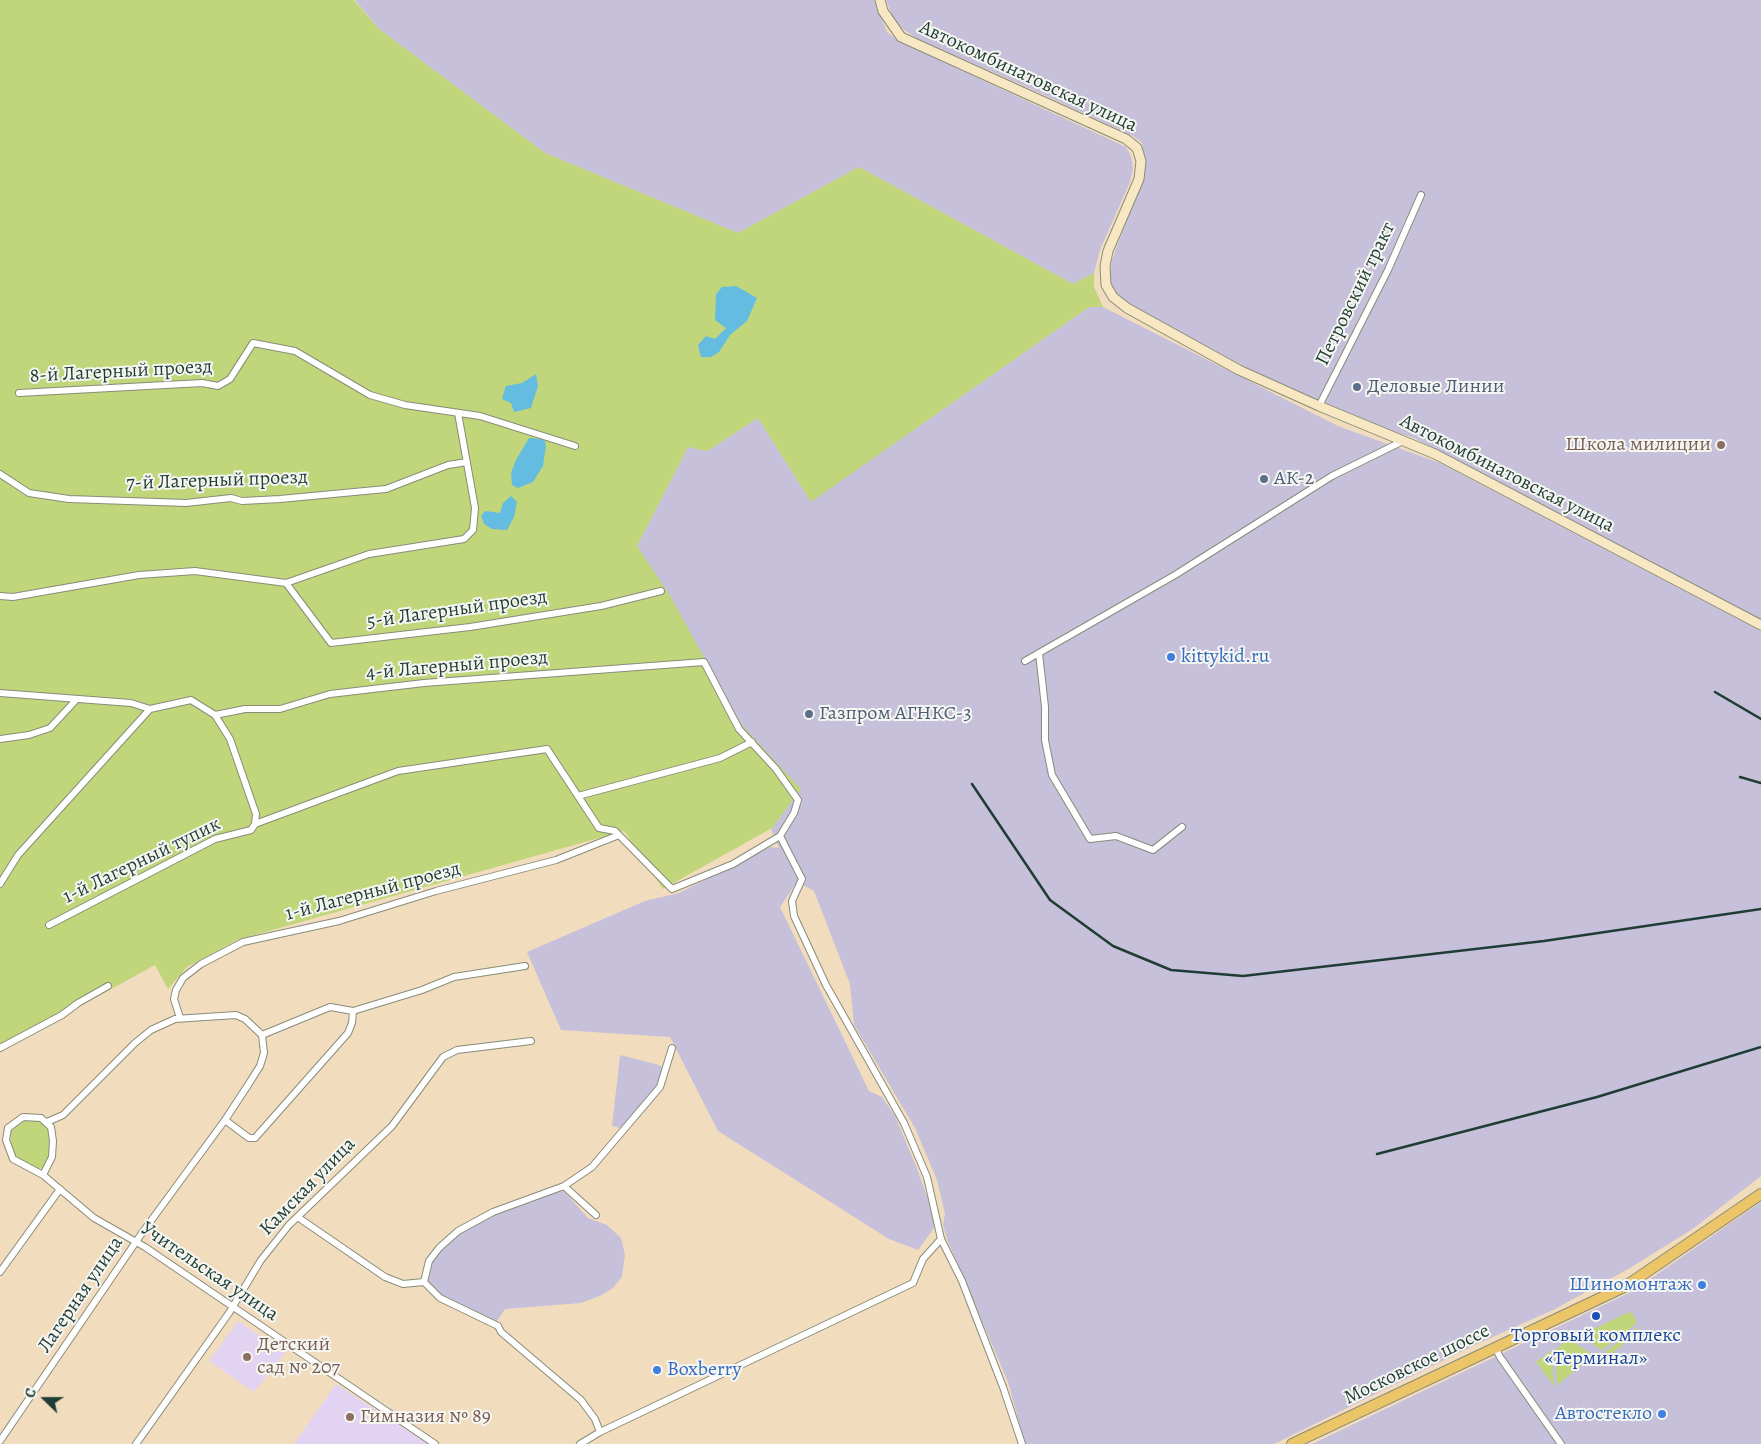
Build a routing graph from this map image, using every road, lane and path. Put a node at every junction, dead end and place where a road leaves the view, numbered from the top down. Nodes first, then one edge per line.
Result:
1 (880, 0) edge
2 (1422, 195) dead end
3 (18, 393) dead end
4 (1318, 406) junction
5 (458, 413) junction
6 (1403, 441) junction
7 (575, 446) dead end
8 (467, 462) junction
9 (0, 474) edge
10 (286, 583) junction
11 (661, 591) dead end
12 (0, 596) edge
13 (1761, 625) edge
14 (1039, 652) junction
15 (1025, 660) dead end
16 (0, 693) edge
17 (76, 700) junction
18 (150, 708) junction
19 (215, 715) junction
20 (0, 739) edge
21 (752, 742) junction
22 (578, 796) junction
23 (253, 827) junction
24 (1182, 827) dead end
25 (619, 835) junction
26 (780, 836) junction
27 (0, 884) edge
28 (49, 925) dead end
29 (525, 966) dead end
30 (108, 986) dead end
31 (353, 1011) junction
32 (180, 1018) junction
33 (262, 1035) junction
34 (531, 1041) dead end
35 (0, 1048) edge
36 (672, 1048) dead end
37 (225, 1120) junction
38 (47, 1122) junction
39 (1, 1151) edge
40 (9, 1153) junction
41 (43, 1174) junction
42 (564, 1186) junction
43 (60, 1189) junction
44 (1761, 1194) edge
45 (596, 1215) dead end
46 (298, 1218) junction
47 (942, 1239) junction
48 (137, 1242) junction
49 (0, 1272) edge
50 (424, 1282) junction
51 (232, 1307) junction
52 (1495, 1347) junction
53 (600, 1432) junction
54 (0, 1441) edge
55 (136, 1444) edge
56 (435, 1444) edge
57 (580, 1444) edge
58 (1022, 1444) edge
59 (1292, 1444) edge
60 (1561, 1444) edge

1 - 4 street, Автокомбинатовская улица
2 - 4 street, Петровский тракт
3 - 5 street, 8-й Лагерный проезд
4 - 6 street, Автокомбинатовская улица
5 - 7 street, 8-й Лагерный проезд
5 - 8 street
6 - 13 street, Автокомбинатовская улица
6 - 14 street
8 - 9 street, 7-й Лагерный проезд
8 - 10 street
10 - 11 street, 5-й Лагерный проезд
10 - 12 street
14 - 15 street
14 - 24 street
16 - 17 street
17 - 18 street
17 - 20 street
18 - 19 street
18 - 27 street
19 - 21 street, 4-й Лагерный проезд
19 - 23 street
21 - 22 street
21 - 26 street
22 - 23 street, 1-й Лагерный тупик
22 - 25 street
23 - 28 street, 1-й Лагерный тупик
25 - 26 street
25 - 32 street, 1-й Лагерный проезд
26 - 47 street
29 - 31 street
30 - 35 street
31 - 33 street
31 - 37 street
32 - 33 street
32 - 38 street
33 - 37 street, Лагерная улица
34 - 46 street, Камская улица
36 - 42 street
37 - 48 street, Лагерная улица
38 - 40 street
38 - 41 street
39 - 40 street
40 - 41 street
41 - 43 street, Учительская улица
42 - 45 street
42 - 50 street
43 - 48 street, Учительская улица
43 - 49 street
44 - 52 main road, Московское шоссе
46 - 50 street
46 - 51 street, Камская улица
47 - 53 street
47 - 58 street
48 - 51 street, Учительская улица
48 - 54 street, Лагерная улица
50 - 53 street
51 - 55 street, Камская улица
51 - 56 street, Учительская улица
52 - 59 main road, Московское шоссе
52 - 60 street
53 - 57 street

